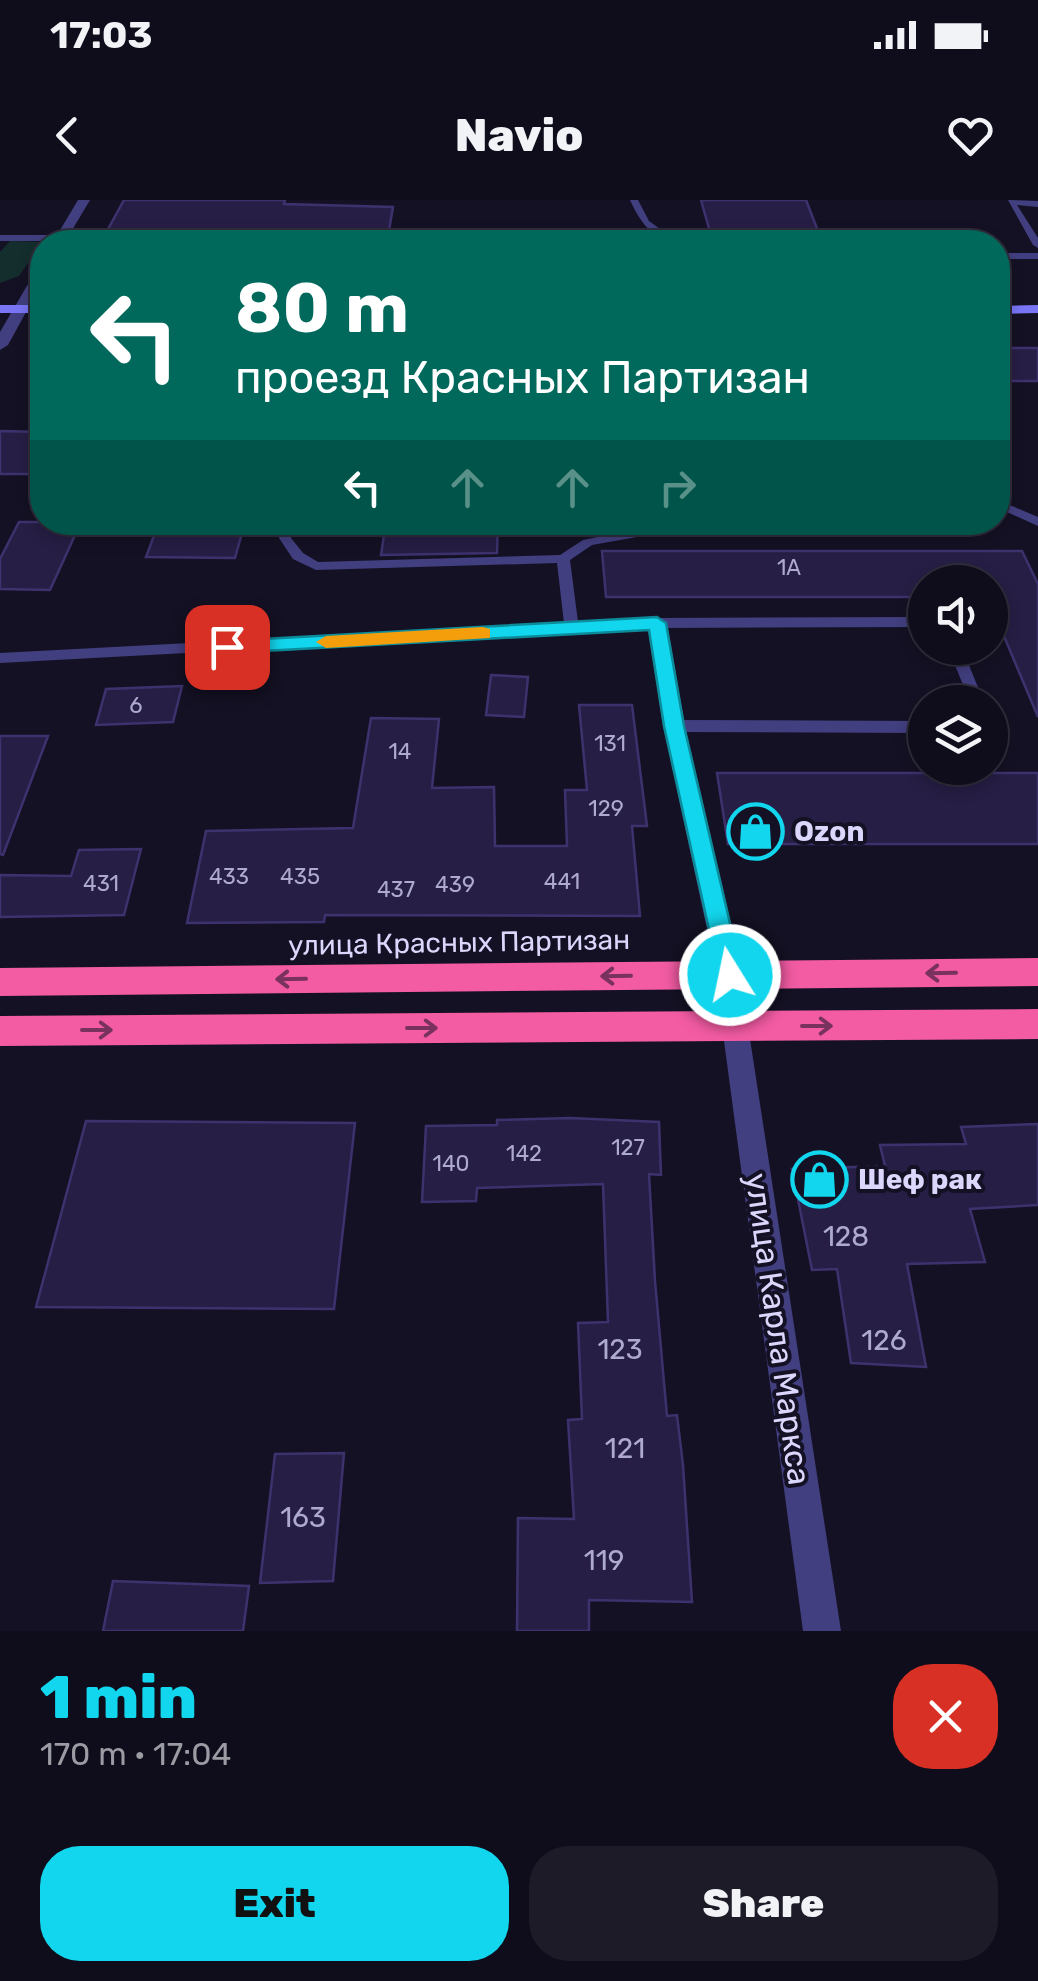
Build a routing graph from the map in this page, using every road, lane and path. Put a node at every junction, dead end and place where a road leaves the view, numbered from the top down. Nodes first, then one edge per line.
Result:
1 (84, 200) edge
2 (634, 200) edge
3 (998, 200) edge
4 (1011, 202) junction
5 (1038, 204) edge
6 (66, 230) edge
7 (656, 230) edge
8 (0, 238) edge
9 (30, 239) edge
10 (1038, 246) edge
11 (1010, 256) edge
12 (1038, 256) edge
13 (30, 294) edge
14 (0, 309) edge
15 (22, 309) junction
16 (30, 309) edge
17 (1038, 309) edge
18 (1010, 310) edge
19 (1, 341) edge
20 (1010, 510) edge
21 (1014, 512) junction
22 (1010, 514) edge
23 (1038, 522) edge
24 (285, 535) edge
25 (628, 535) edge
26 (563, 559) junction
27 (908, 622) edge
28 (657, 623) junction
29 (572, 628) junction
30 (0, 658) edge
31 (674, 726) junction
32 (908, 728) edge
33 (1038, 972) edge
34 (730, 975) junction
35 (0, 982) edge
36 (1038, 1024) edge
37 (735, 1026) junction
38 (0, 1030) edge
39 (822, 1631) edge

1 - 6 street
2 - 7 lane
3 - 4 lane
4 - 5 lane
4 - 10 lane
8 - 9 lane
11 - 12 lane
13 - 15 street
14 - 15 street
15 - 16 street
15 - 19 street
17 - 18 street
20 - 21 lane
21 - 22 lane
21 - 23 lane
24 - 26 lane
25 - 26 lane
26 - 29 lane
27 - 28 lane
28 - 29 lane
28 - 31 street
29 - 30 lane
31 - 32 lane
31 - 34 street
33 -> 34 highway, улица Красных Партизан
34 -> 35 highway, улица Красных Партизан
37 -> 36 highway
38 -> 37 highway
37 - 39 street, улица Карла Маркса

